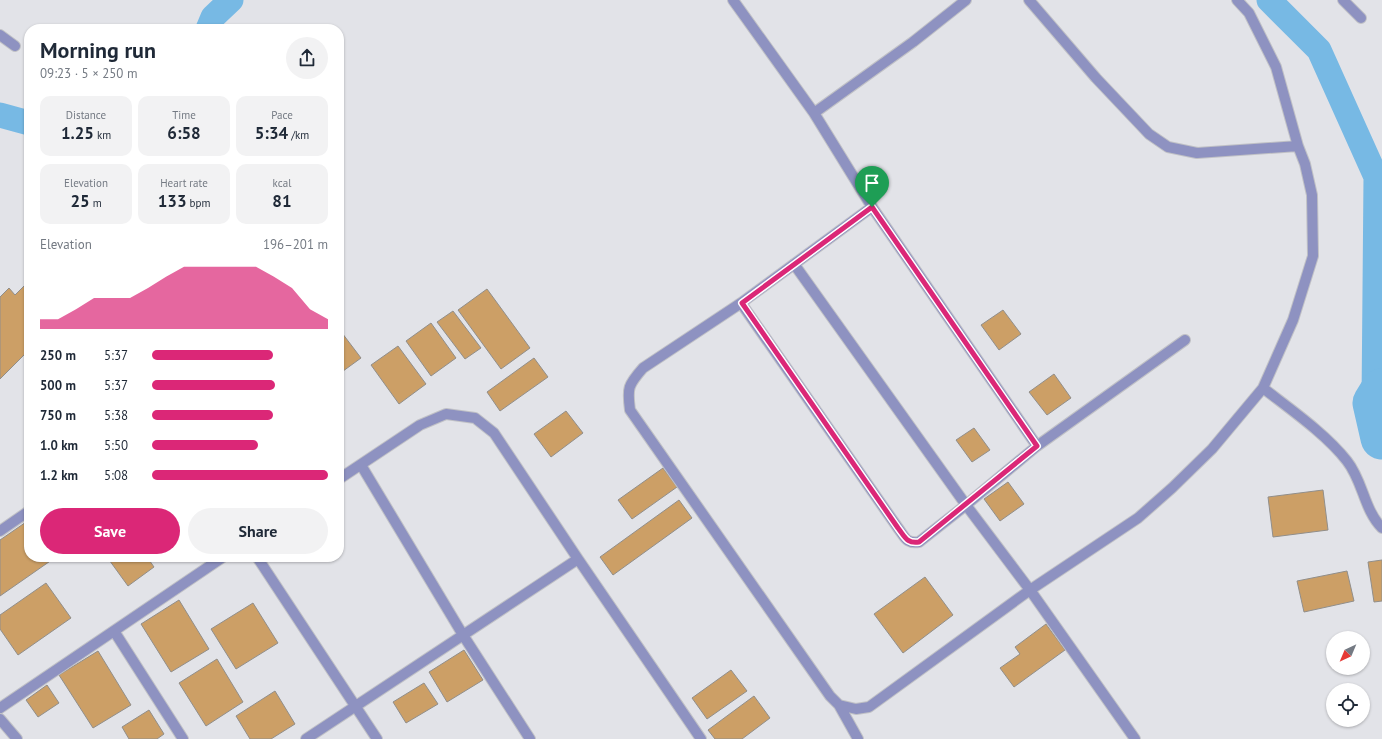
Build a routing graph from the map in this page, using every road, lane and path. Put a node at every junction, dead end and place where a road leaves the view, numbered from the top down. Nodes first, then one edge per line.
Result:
1 (733, 0) edge
2 (966, 0) edge
3 (1029, 0) edge
4 (1237, 0) edge
5 (1343, 0) edge
6 (1361, 18) dead end
7 (0, 35) edge
8 (15, 46) dead end
9 (814, 113) junction
10 (1298, 146) junction
11 (872, 207) junction
12 (794, 264) junction
13 (742, 303) junction
14 (1185, 340) dead end
15 (1263, 388) junction
16 (1037, 446) junction
17 (360, 465) junction
18 (344, 476) edge
19 (966, 505) junction
20 (24, 514) edge
21 (1382, 528) edge
22 (0, 531) edge
23 (578, 559) junction
24 (217, 562) edge
25 (260, 562) edge
26 (1030, 590) junction
27 (114, 631) junction
28 (463, 635) junction
29 (839, 705) junction
30 (355, 706) junction
31 (0, 708) edge
32 (0, 719) edge
33 (17, 739) edge
34 (183, 739) edge
35 (306, 739) edge
36 (377, 739) edge
37 (530, 739) edge
38 (701, 739) edge
39 (858, 739) edge
40 (1135, 739) edge

1 - 9 street
2 - 9 street
3 - 10 street
4 - 10 street
5 - 6 street
7 - 8 street
9 - 11 street
10 - 15 street
11 - 12 street
11 - 16 street
12 - 13 street
12 - 19 street
13 - 19 street
13 - 29 street
14 - 16 street
15 - 21 street
15 - 26 street
16 - 19 street
17 - 18 street
17 - 23 street
17 - 28 street
19 - 26 street
20 - 22 street
23 - 28 street
23 - 38 street
24 - 27 street
25 - 30 street
26 - 29 street
26 - 40 street
27 - 31 street
27 - 34 street
28 - 30 street
28 - 37 street
29 - 39 street
30 - 35 street
30 - 36 street
32 - 33 street

